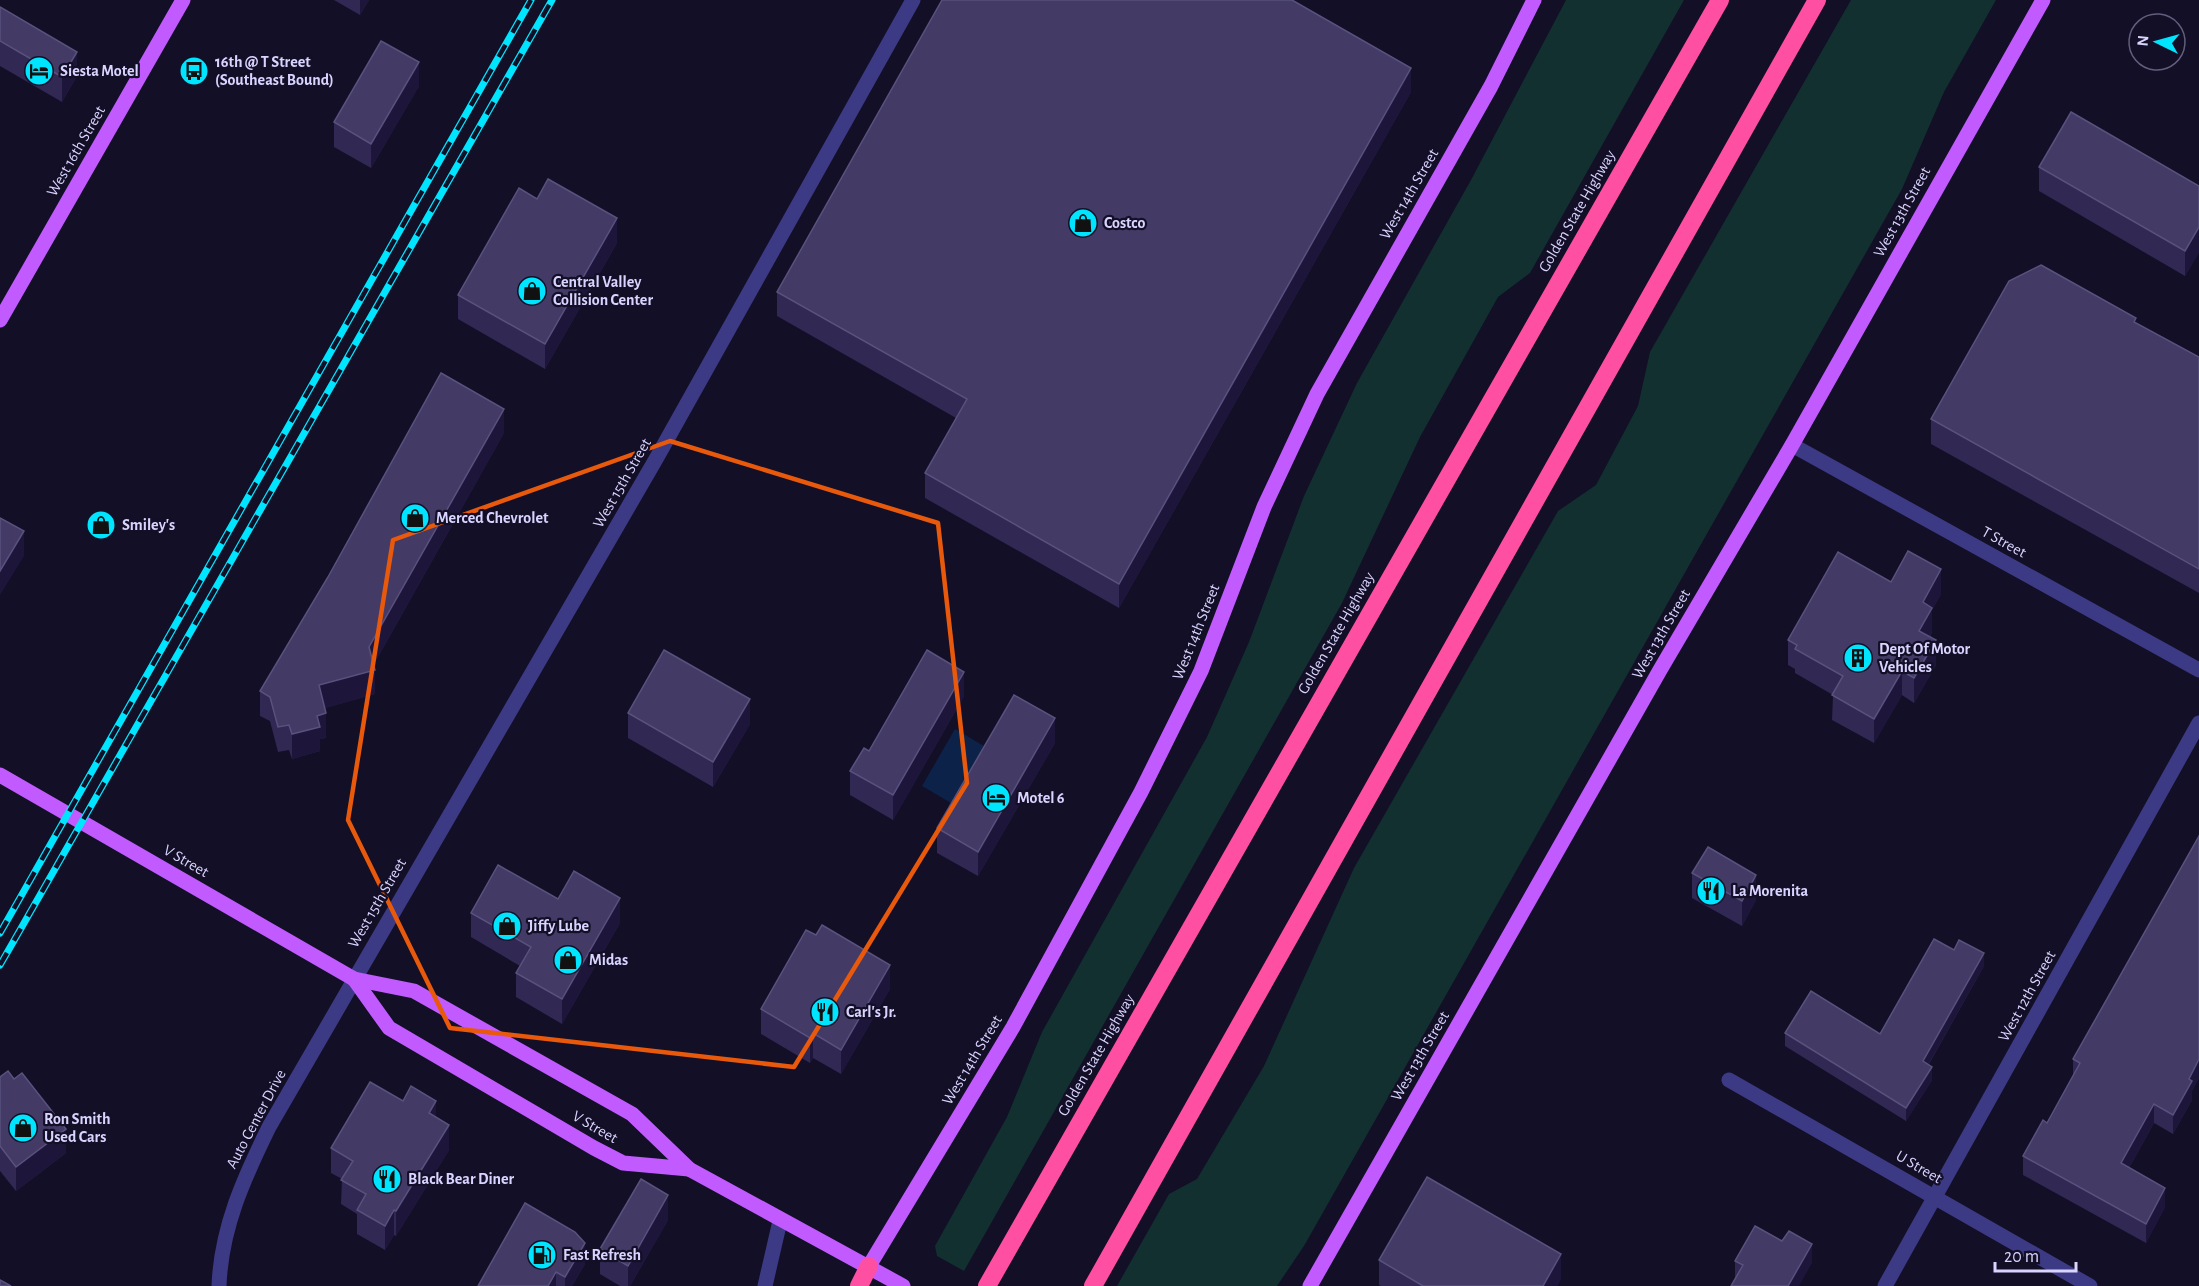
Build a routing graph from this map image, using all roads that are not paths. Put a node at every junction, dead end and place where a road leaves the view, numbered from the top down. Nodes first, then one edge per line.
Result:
1 (183, 0) edge
2 (912, 0) edge
3 (1534, 0) edge
4 (1720, 0) edge
5 (1817, 0) edge
6 (2043, 0) edge
7 (0, 320) edge
8 (1792, 445) junction
9 (2199, 670) edge
10 (2199, 723) edge
11 (0, 775) edge
12 (354, 979) junction
13 (1729, 1080) dead end
14 (689, 1169) junction
15 (1935, 1197) junction
16 (780, 1221) junction
17 (868, 1266) junction
18 (219, 1286) edge
19 (765, 1286) edge
20 (859, 1286) edge
21 (903, 1286) edge
22 (987, 1286) edge
23 (1093, 1286) edge
24 (1310, 1286) edge
25 (1886, 1286) edge
26 (2090, 1286) edge

1 - 7 main road, West 16th Street
2 - 12 street, West 15th Street
3 - 17 main road, West 14th Street
4 - 22 highway, Golden State Highway
5 - 23 highway
6 - 8 main road, West 13th Street
8 - 9 street, T Street
8 - 24 main road, West 13th Street
10 - 15 street, West 12th Street
11 - 12 main road, V Street
12 - 14 main road, V Street
12 - 14 main road, V Street
12 - 18 street, Auto Center Drive
13 - 15 street, U Street
14 - 16 main road, V Street
15 - 25 street, West 12th Street
15 - 26 street, U Street
16 - 17 main road, V Street
16 - 19 street
17 - 20 highway
17 - 21 main road, V Street

